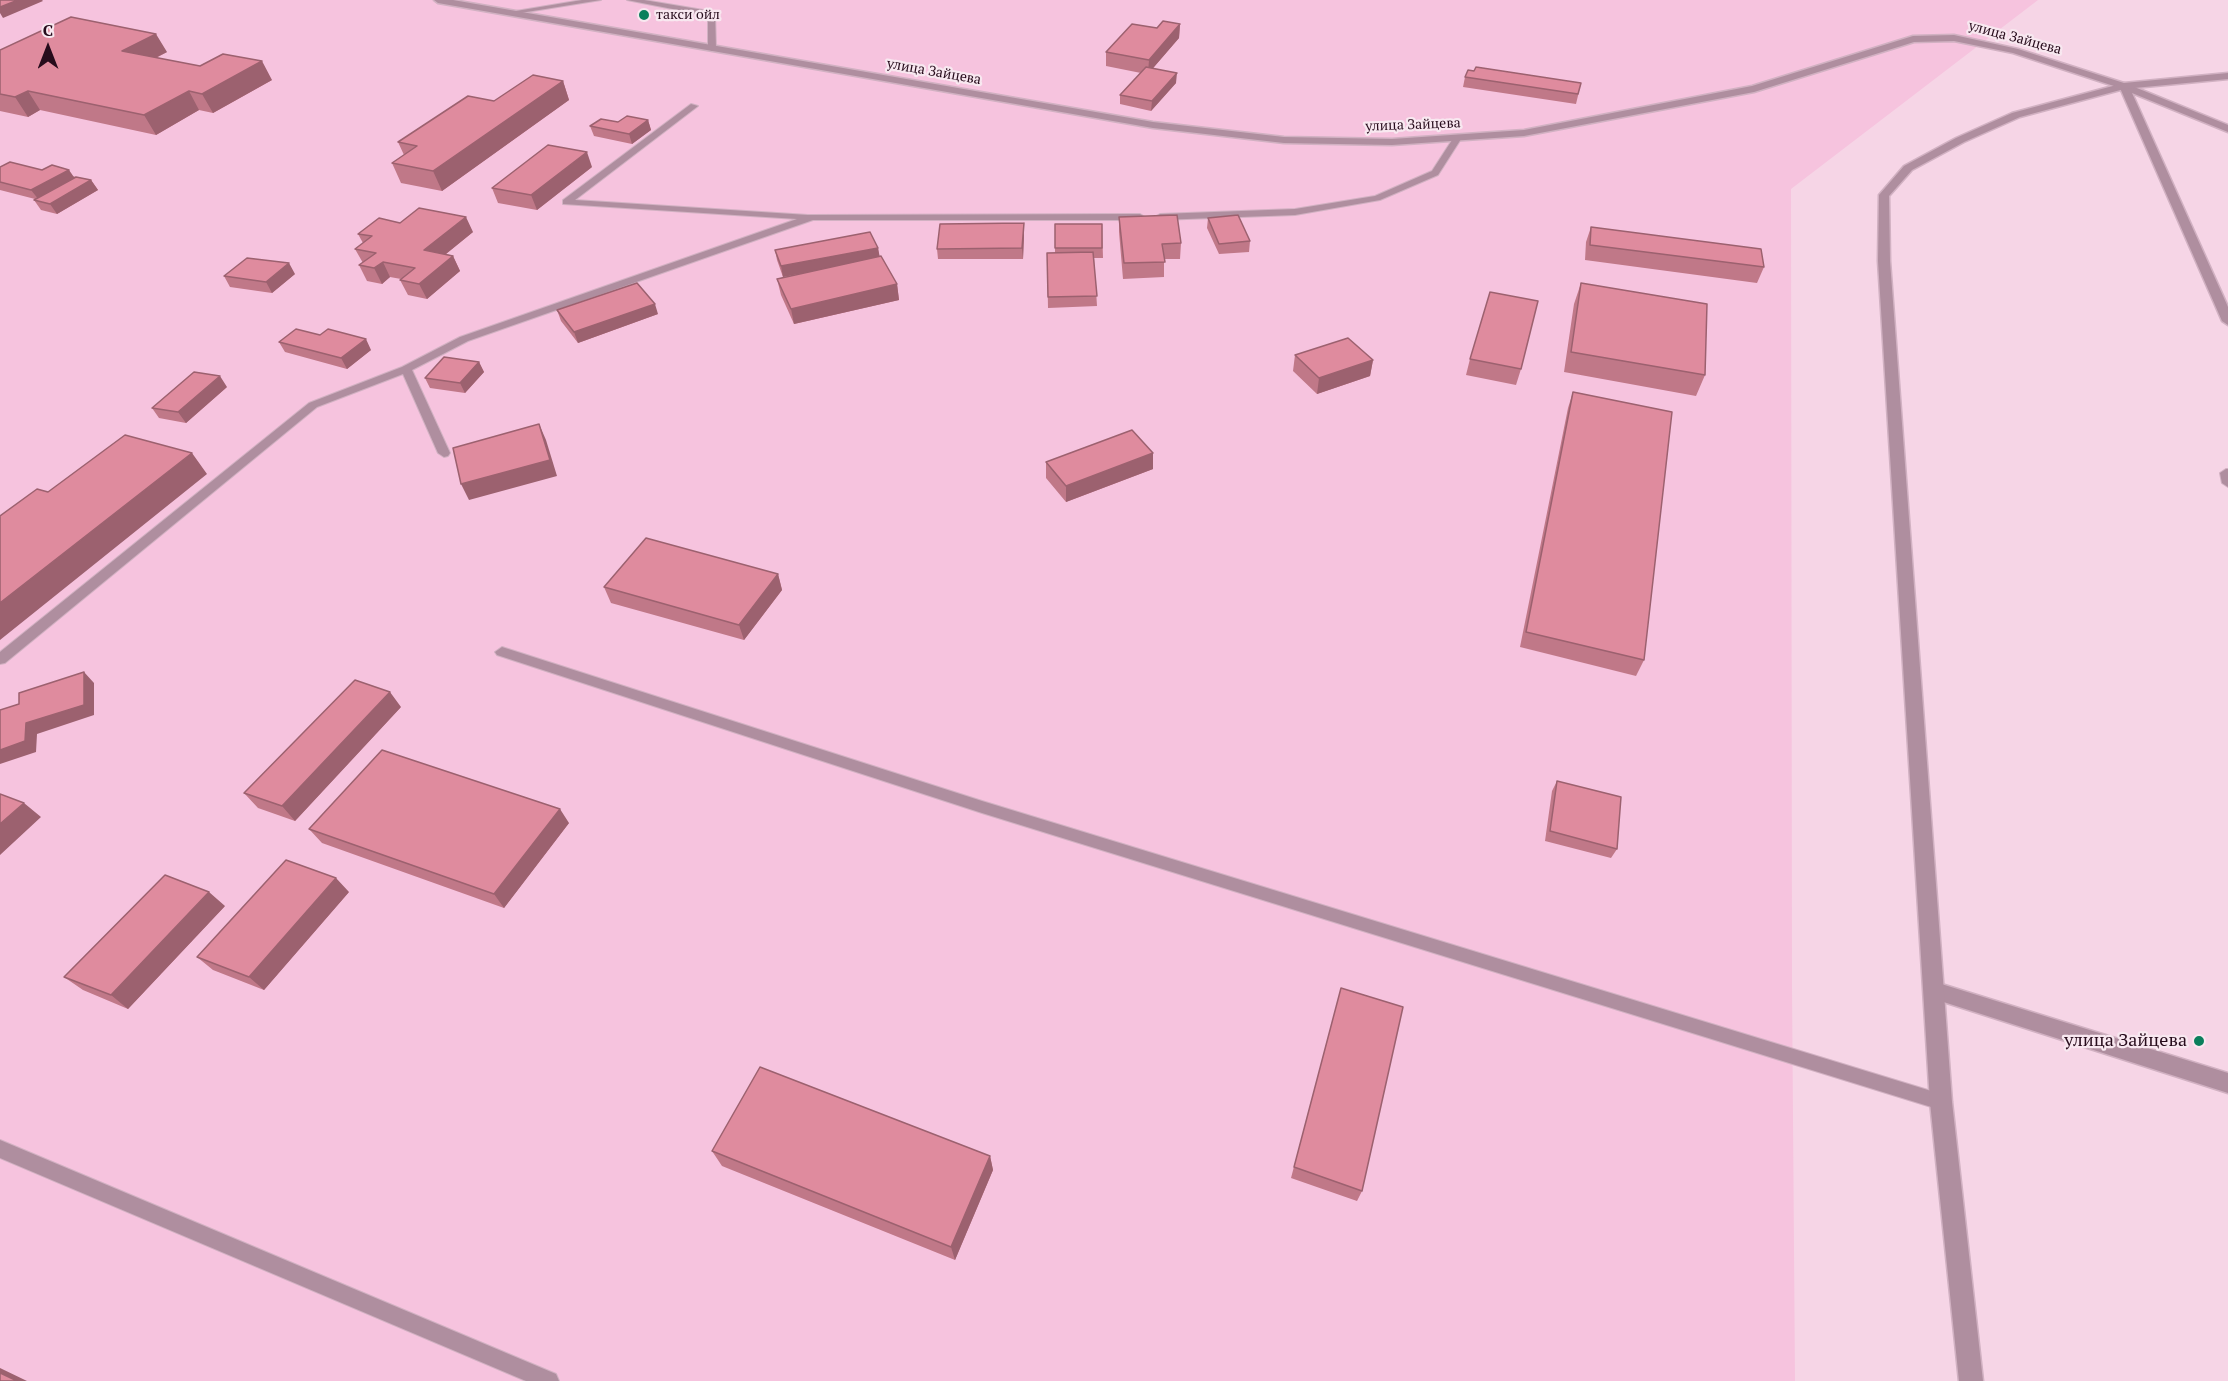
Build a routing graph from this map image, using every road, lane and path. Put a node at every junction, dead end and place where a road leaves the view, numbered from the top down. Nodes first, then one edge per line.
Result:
1 (438, 0) edge
2 (597, 0) edge
3 (631, 0) edge
4 (508, 13) junction
5 (712, 49) junction
6 (2228, 76) edge
7 (2124, 86) junction
8 (694, 106) dead end
9 (2228, 129) edge
10 (1457, 139) junction
11 (812, 217) junction
12 (2228, 321) edge
13 (406, 369) junction
14 (444, 453) dead end
15 (2228, 473) edge
16 (2228, 483) edge
17 (502, 652) dead end
18 (0, 659) edge
19 (1935, 991) junction
20 (2228, 1083) edge
21 (1941, 1102) junction
22 (0, 1149) edge
23 (549, 1381) edge
24 (1971, 1381) edge

1 - 4 street, улица Зайцева
2 - 4 lane
3 - 5 lane
4 - 5 street, улица Зайцева
5 - 10 street, улица Зайцева
6 - 7 street
7 - 9 street, улица Зайцева
7 - 10 street, улица Зайцева
7 - 12 street
7 - 19 street
8 - 11 lane
10 - 11 lane
11 - 13 lane
13 - 14 lane
13 - 18 lane
15 - 16 lane
17 - 21 lane
19 - 20 street
19 - 21 street
21 - 24 street
22 - 23 lane

